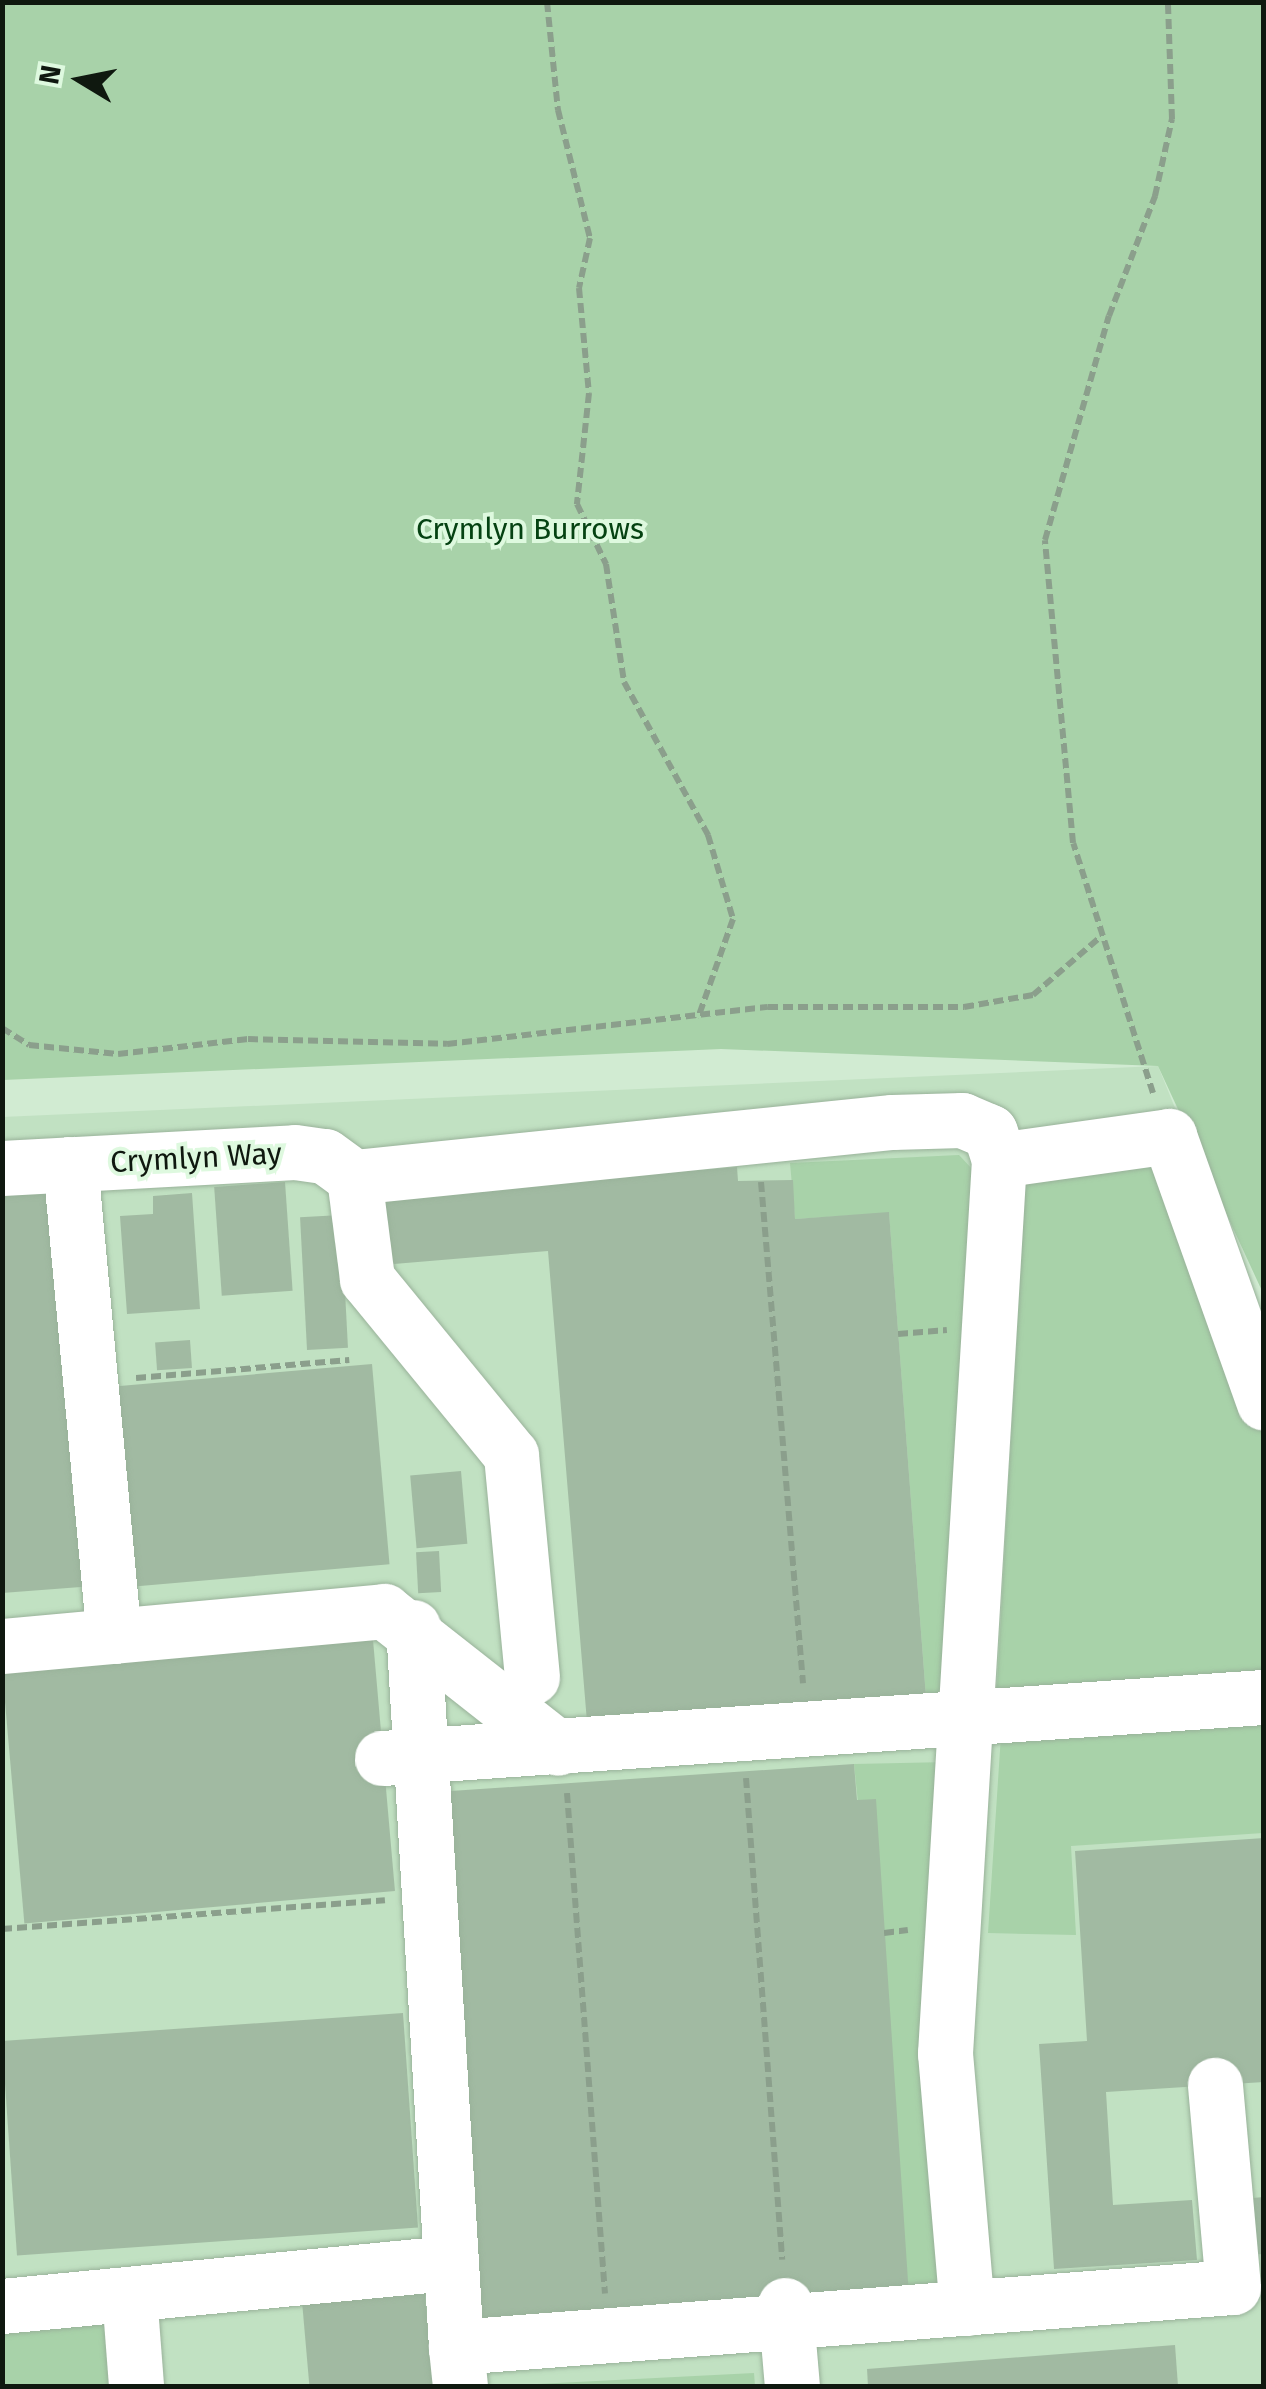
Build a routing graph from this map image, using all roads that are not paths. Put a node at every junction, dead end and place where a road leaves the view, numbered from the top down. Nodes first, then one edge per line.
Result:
1 (999, 1160) junction
2 (70, 1164) junction
3 (2, 1168) edge
4 (368, 1175) junction
5 (1264, 1403) edge
6 (413, 1626) junction
7 (114, 1636) junction
8 (2, 1646) edge
9 (532, 1678) dead end
10 (1264, 1697) edge
11 (962, 1724) junction
12 (572, 1747) junction
13 (402, 1757) junction
14 (1214, 2085) dead end
15 (451, 2263) junction
16 (1248, 2286) edge
17 (128, 2294) junction
18 (2, 2306) edge
19 (967, 2308) junction
20 (786, 2316) junction
21 (458, 2367) edge
22 (136, 2386) edge
23 (792, 2386) edge

1 - 4 street
1 - 5 street
1 - 11 street
2 - 3 street, Crymlyn Way
2 - 4 street, Crymlyn Way
2 - 7 street
4 - 9 street
6 - 7 street
6 - 12 street
6 - 13 street
7 - 8 street
10 - 11 street
11 - 12 street
11 - 19 street
12 - 13 street
13 - 15 street
14 - 16 street
15 - 17 street
15 - 21 street
16 - 19 street
17 - 18 street
17 - 22 street
19 - 20 street
20 - 21 street
20 - 23 street

